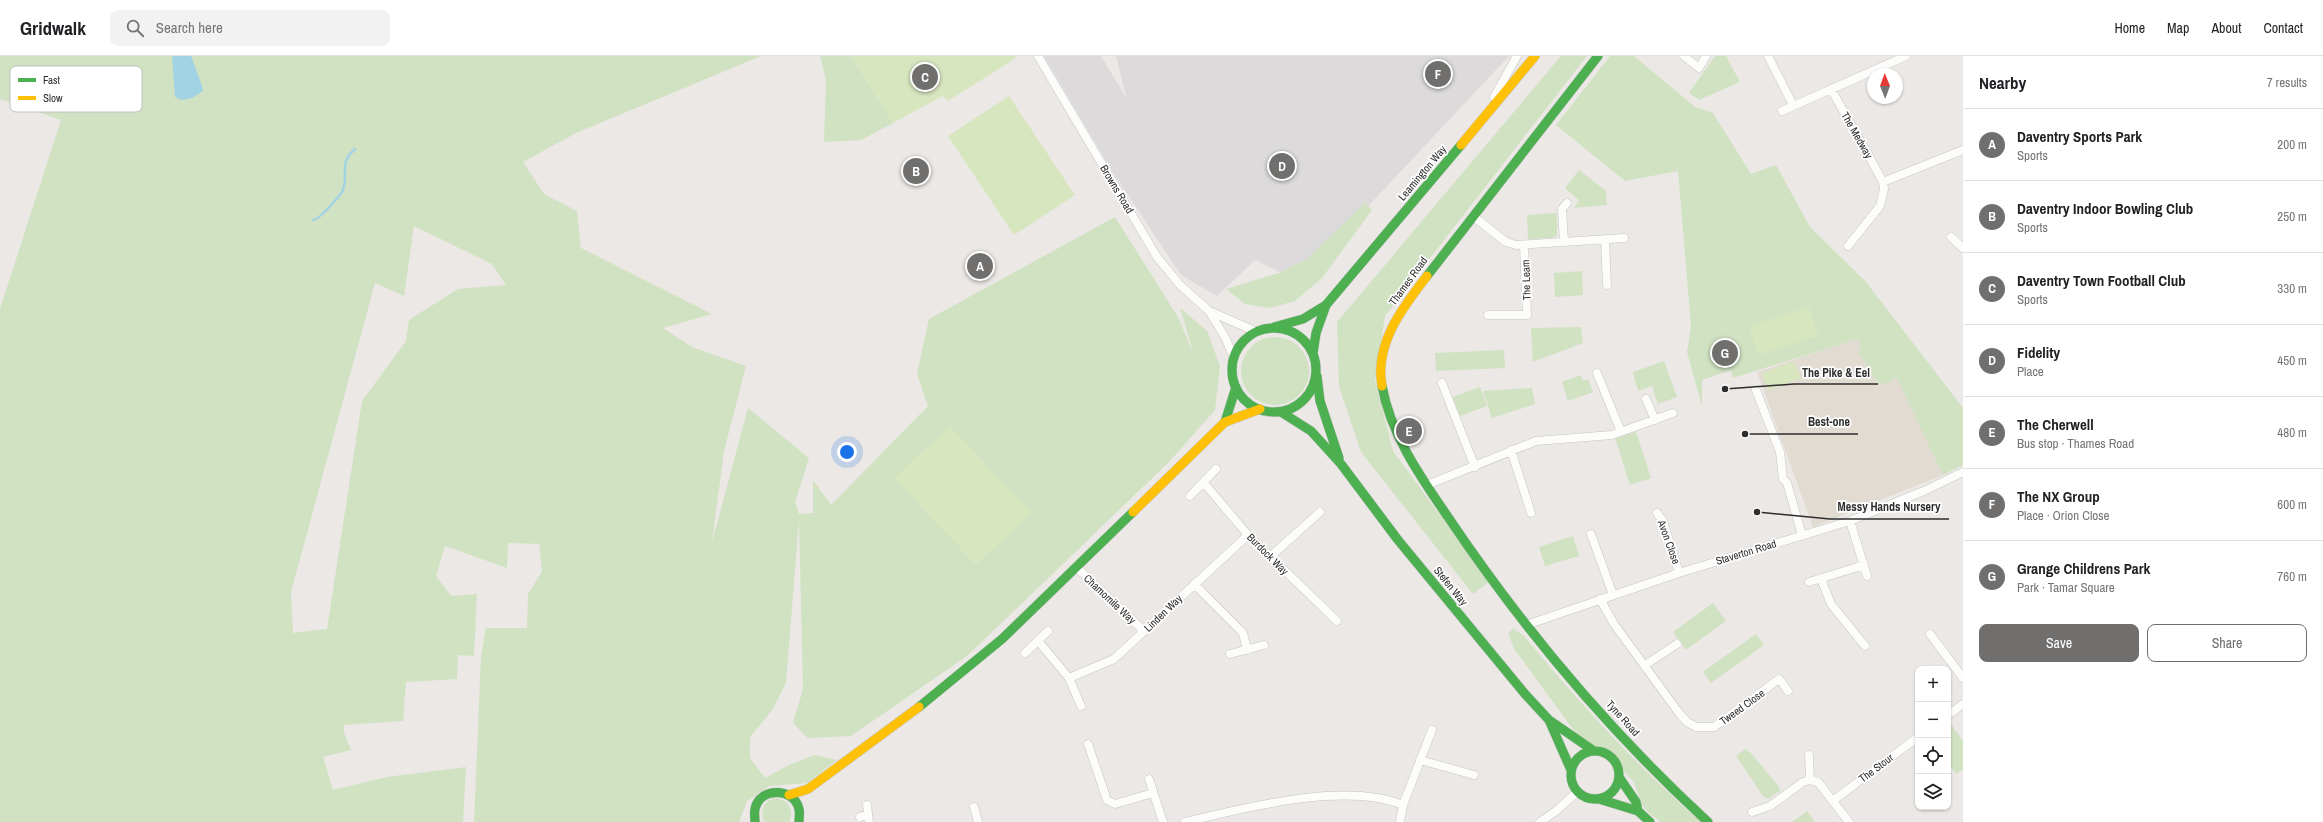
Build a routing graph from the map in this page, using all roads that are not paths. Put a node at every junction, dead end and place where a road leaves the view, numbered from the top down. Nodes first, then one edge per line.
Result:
1 (1038, 56) edge
2 (1517, 56) edge
3 (1535, 56) edge
4 (1598, 56) edge
5 (1684, 56) edge
6 (1706, 56) edge
7 (1768, 56) edge
8 (1901, 57) edge
9 (1831, 89) junction
10 (1793, 105) junction
11 (1782, 111) dead end
12 (1486, 114) junction
13 (1963, 150) edge
14 (1883, 182) junction
15 (1566, 204) dead end
16 (1473, 216) junction
17 (1951, 237) dead end
18 (1624, 238) dead end
19 (1605, 240) junction
20 (1564, 242) junction
21 (1524, 245) junction
22 (1848, 246) dead end
23 (1963, 248) edge
24 (1607, 285) dead end
25 (1326, 305) junction
26 (1209, 312) junction
27 (1488, 315) dead end
28 (1274, 327) junction
29 (1255, 332) junction
30 (1313, 353) junction
31 (1234, 358) junction
32 (1317, 372) junction
33 (1597, 373) dead end
34 (1442, 383) dead end
35 (1236, 387) junction
36 (1756, 390) dead end
37 (1646, 399) dead end
38 (1260, 409) junction
39 (1281, 412) junction
40 (1673, 413) dead end
41 (1655, 420) junction
42 (1225, 422) junction
43 (1621, 432) junction
44 (1511, 450) junction
45 (1341, 464) junction
46 (1474, 467) junction
47 (1216, 469) dead end
48 (1963, 472) edge
49 (1204, 483) junction
50 (1427, 485) junction
51 (1190, 496) dead end
52 (1320, 512) dead end
53 (1531, 513) dead end
54 (1657, 513) dead end
55 (1850, 520) junction
56 (1591, 534) dead end
57 (1802, 535) junction
58 (1248, 536) junction
59 (1270, 557) junction
60 (1864, 565) junction
61 (1076, 567) junction
62 (1680, 573) junction
63 (1867, 576) dead end
64 (1820, 579) junction
65 (1809, 582) dead end
66 (1194, 584) junction
67 (1613, 595) junction
68 (1600, 599) junction
69 (1337, 621) dead end
70 (1526, 625) junction
71 (1048, 631) dead end
72 (1144, 631) junction
73 (1930, 634) dead end
74 (1039, 642) junction
75 (1677, 644) dead end
76 (1264, 645) dead end
77 (1864, 646) dead end
78 (1247, 650) junction
79 (1026, 653) dead end
80 (1230, 654) dead end
81 (1645, 665) junction
82 (1069, 678) junction
83 (1963, 678) edge
84 (1788, 691) dead end
85 (1963, 704) edge
86 (1081, 706) dead end
87 (1951, 713) edge
88 (1549, 720) junction
89 (1432, 730) dead end
90 (1917, 738) edge
91 (1088, 744) dead end
92 (1594, 751) junction
93 (1809, 755) dead end
94 (1420, 760) junction
95 (1570, 770) junction
96 (1474, 775) dead end
97 (1619, 777) junction
98 (1149, 779) dead end
99 (1810, 780) junction
100 (808, 789) junction
101 (1577, 792) junction
102 (1153, 793) junction
103 (789, 795) junction
104 (1599, 800) junction
105 (1834, 800) junction
106 (866, 805) dead end
107 (1403, 805) junction
108 (798, 807) junction
109 (974, 807) dead end
110 (1638, 811) junction
111 (1752, 812) dead end
112 (866, 818) edge
113 (755, 822) edge
114 (799, 822) edge
115 (978, 822) edge
116 (1163, 822) edge
117 (1185, 822) edge
118 (1400, 822) edge
119 (1540, 822) edge
120 (1650, 822) edge
121 (1708, 822) edge
122 (1849, 822) edge

1 - 26 street, Browns Road
2 - 12 street
3 - 12 main road, Leamington Way
4 - 16 main road, Thames Road
5 - 6 street
7 - 10 street
8 - 9 street
9 - 10 street
9 - 14 street, The Medway
10 - 11 street
12 - 25 main road, Leamington Way
13 - 14 street
14 - 22 street
15 - 20 street
16 - 21 street
16 - 50 main road, Thames Road
17 - 23 street
18 - 19 street
19 - 20 street
19 - 24 street
20 - 21 street
21 - 27 street, The Leam
25 - 28 main road, Leamington Way
25 - 30 main road, Leamington Way
26 - 29 street, Browns Road
26 - 31 street, Browns Road
28 - 29 main road
28 - 30 main road
29 - 31 main road
30 - 32 main road
31 - 35 main road
32 - 39 main road
32 - 45 main road
33 - 43 street
34 - 46 street
35 - 38 main road
35 - 42 main road
36 - 57 street
37 - 41 street
38 - 39 main road
38 - 42 main road
39 - 45 main road
40 - 41 street
41 - 43 street
42 - 61 main road
43 - 44 street
44 - 46 street
44 - 53 street
45 - 88 main road, Stefen Way
46 - 50 street
47 - 49 street
48 - 55 street, Staverton Road
49 - 51 street
49 - 58 street, Burdock Way
50 - 70 main road, Thames Road
52 - 59 street
54 - 62 street, Avon Close
55 - 57 street, Staverton Road
55 - 60 street
56 - 67 street
57 - 62 street, Staverton Road
58 - 59 street, Burdock Way
58 - 66 street, Linden Way
59 - 69 street, Burdock Way
60 - 63 street
60 - 64 street
61 - 72 street, Chamomile Way
61 - 100 main road
62 - 67 street, Staverton Road
64 - 65 street
64 - 77 street
66 - 72 street, Linden Way
66 - 78 street
67 - 68 street, Staverton Road
68 - 70 street, Staverton Road
68 - 81 street, Tweed Close
70 - 121 main road, Tyne Road
71 - 74 street
72 - 82 street, Linden Way
73 - 83 street
74 - 79 street
74 - 82 street
75 - 81 street
76 - 78 street
78 - 80 street
81 - 84 street, Tweed Close
82 - 86 street
85 - 87 street
88 - 92 main road, Stefen Way
88 - 95 main road, Stefen Way
89 - 94 street
90 - 105 street, The Stour
91 - 102 street
92 - 95 main road
92 - 97 main road
93 - 99 street
94 - 96 street
94 - 107 street
95 - 101 main road
97 - 104 main road
97 - 110 main road
98 - 102 street
99 - 105 street
99 - 111 street
100 - 103 main road
100 - 108 main road
101 - 104 main road
101 - 119 street
102 - 116 street
103 - 108 main road
103 - 113 main road
104 - 110 main road
105 - 122 street
106 - 112 street
107 - 117 street
107 - 118 street
108 - 114 main road
109 - 115 street
110 - 120 main road

